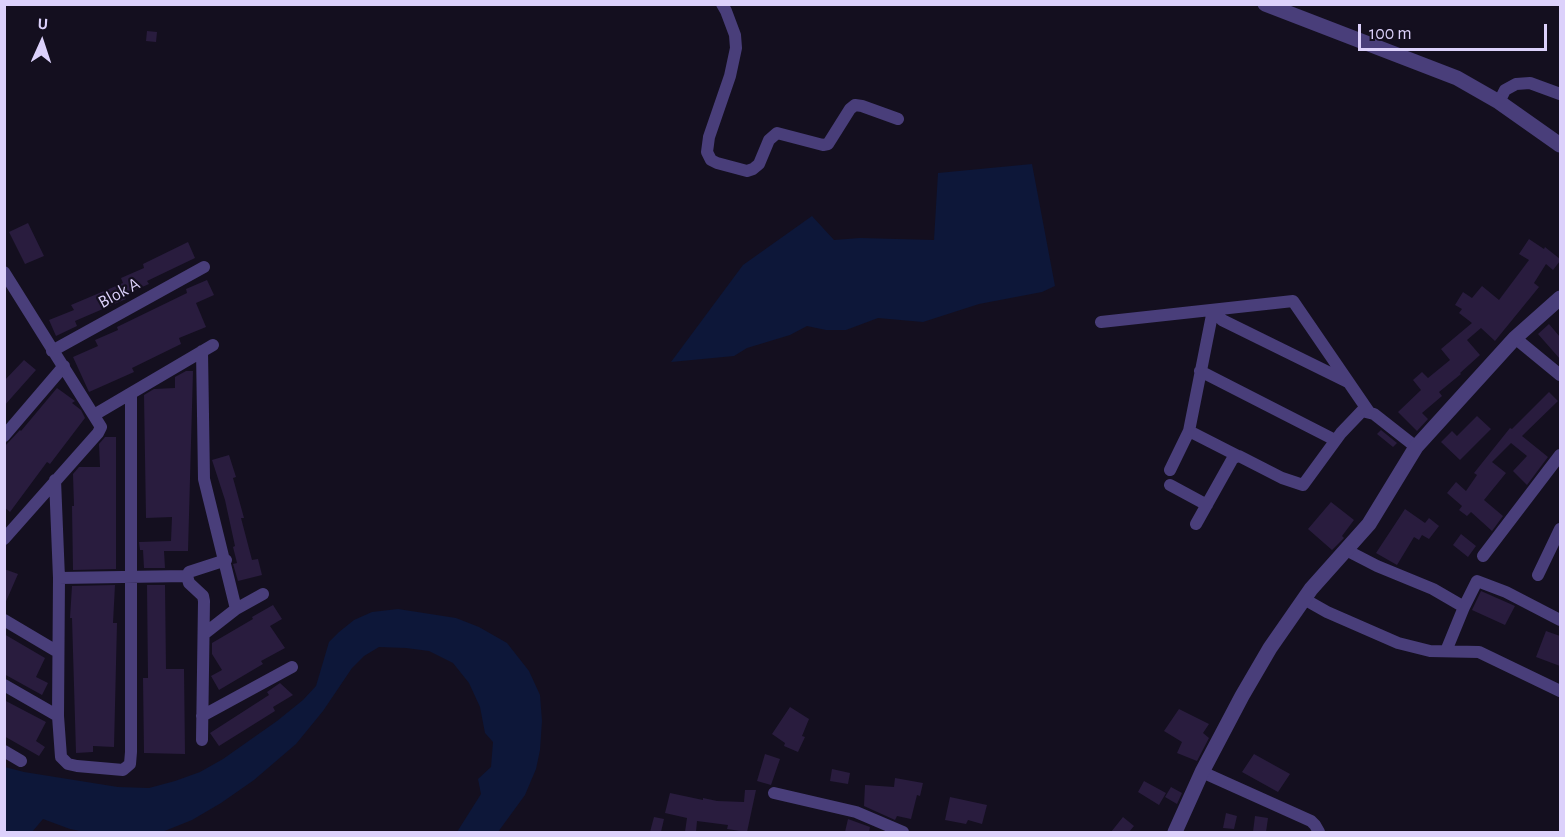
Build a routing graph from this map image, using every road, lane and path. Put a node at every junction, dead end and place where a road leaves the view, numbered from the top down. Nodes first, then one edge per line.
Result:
1 (722, 4) edge
2 (1265, 4) edge
3 (1560, 93) edge
4 (1499, 102) junction
5 (898, 119) dead end
6 (1560, 145) edge
7 (204, 267) dead end
8 (4, 272) edge
9 (1560, 298) edge
10 (1213, 310) junction
11 (1101, 322) dead end
12 (1515, 339) junction
13 (52, 351) junction
14 (64, 366) junction
15 (1200, 371) junction
16 (1560, 375) edge
17 (1349, 382) junction
18 (131, 394) junction
19 (1369, 412) junction
20 (94, 415) junction
21 (1189, 431) junction
22 (4, 436) edge
23 (1335, 440) junction
24 (1416, 447) junction
25 (1560, 455) edge
26 (1238, 456) junction
27 (1170, 470) dead end
28 (55, 480) junction
29 (1170, 485) dead end
30 (1207, 505) junction
31 (1196, 524) dead end
32 (1560, 530) edge
33 (4, 539) edge
34 (1346, 550) junction
35 (1483, 556) dead end
36 (225, 560) junction
37 (1538, 575) dead end
38 (187, 576) junction
39 (58, 578) junction
40 (132, 578) junction
41 (263, 594) dead end
42 (1304, 598) junction
43 (1464, 607) junction
44 (236, 609) junction
45 (4, 620) edge
46 (1560, 620) edge
47 (204, 634) junction
48 (1446, 651) junction
49 (58, 652) junction
50 (292, 667) dead end
51 (4, 685) edge
52 (1560, 691) edge
53 (58, 716) junction
54 (202, 716) junction
55 (202, 740) dead end
56 (4, 751) edge
57 (21, 760) dead end
58 (1202, 772) junction
59 (774, 793) dead end
60 (903, 832) edge
61 (1175, 832) edge
62 (1319, 832) edge

1 - 5 street
2 - 4 street
3 - 4 street
4 - 6 street
7 - 13 street, Blok A
8 - 13 street
9 - 12 street
10 - 11 street
10 - 15 street
10 - 17 street
10 - 17 street
12 - 16 street
12 - 24 street
13 - 14 street
14 - 20 street
14 - 22 street
15 - 21 street
15 - 23 street
17 - 19 street
18 - 20 street
18 - 36 street
18 - 40 street
19 - 23 street
19 - 24 street
20 - 28 street
21 - 26 street
21 - 27 street
23 - 26 street
24 - 34 street
25 - 35 street
26 - 30 street
28 - 33 street
28 - 39 street
29 - 30 street
30 - 31 street
32 - 37 street
34 - 42 street
34 - 43 street
36 - 38 street
36 - 44 street
38 - 40 street
38 - 47 street
39 - 40 street
39 - 49 street
40 - 53 street
41 - 44 street
42 - 48 street
42 - 58 street
43 - 46 street
43 - 48 street
44 - 47 street
45 - 49 street
47 - 54 street
48 - 52 street
49 - 53 street
50 - 54 street
51 - 53 street
54 - 55 street
56 - 57 street
58 - 61 street
58 - 62 street
59 - 60 street

